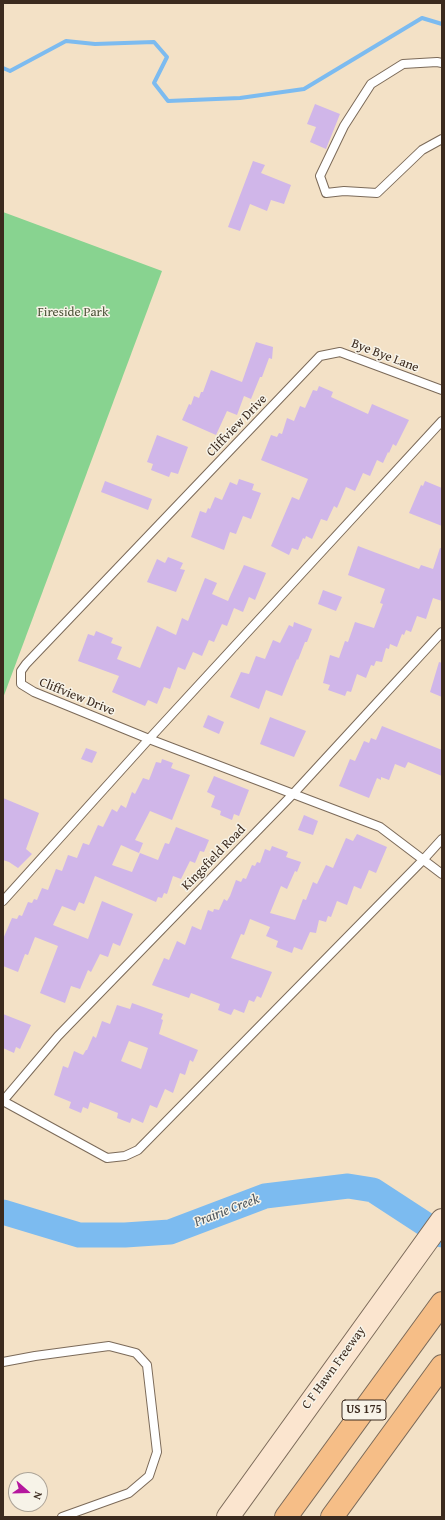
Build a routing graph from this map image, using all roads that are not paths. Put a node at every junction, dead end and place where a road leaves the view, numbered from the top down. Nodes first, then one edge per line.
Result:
1 (442, 63) edge
2 (442, 139) edge
3 (320, 356) joint
4 (442, 390) edge
5 (442, 421) edge
6 (442, 632) edge
7 (149, 739) junction
8 (293, 794) junction
9 (442, 839) edge
10 (423, 860) junction
11 (442, 874) edge
12 (3, 901) edge
13 (3, 1101) edge
14 (442, 1220) edge
15 (442, 1303) edge
16 (3, 1362) edge
17 (442, 1366) edge
18 (62, 1517) edge
19 (228, 1517) edge
20 (286, 1517) edge
21 (332, 1517) edge

1 - 2 lane
3 - 4 lane, Bye Bye Lane
3 - 7 lane, Cliffview Drive
5 - 7 lane
6 - 8 lane, Kingsfield Road
7 - 8 lane, Cliffview Drive
7 - 12 lane
8 - 10 lane, Cliffview Drive
8 - 13 lane, Kingsfield Road
9 - 10 lane
10 - 11 lane, Cliffview Drive
10 - 13 lane
14 - 19 main road, C F Hawn Freeway
15 - 20 highway, US 175
16 - 18 lane
17 - 21 highway, US 175

